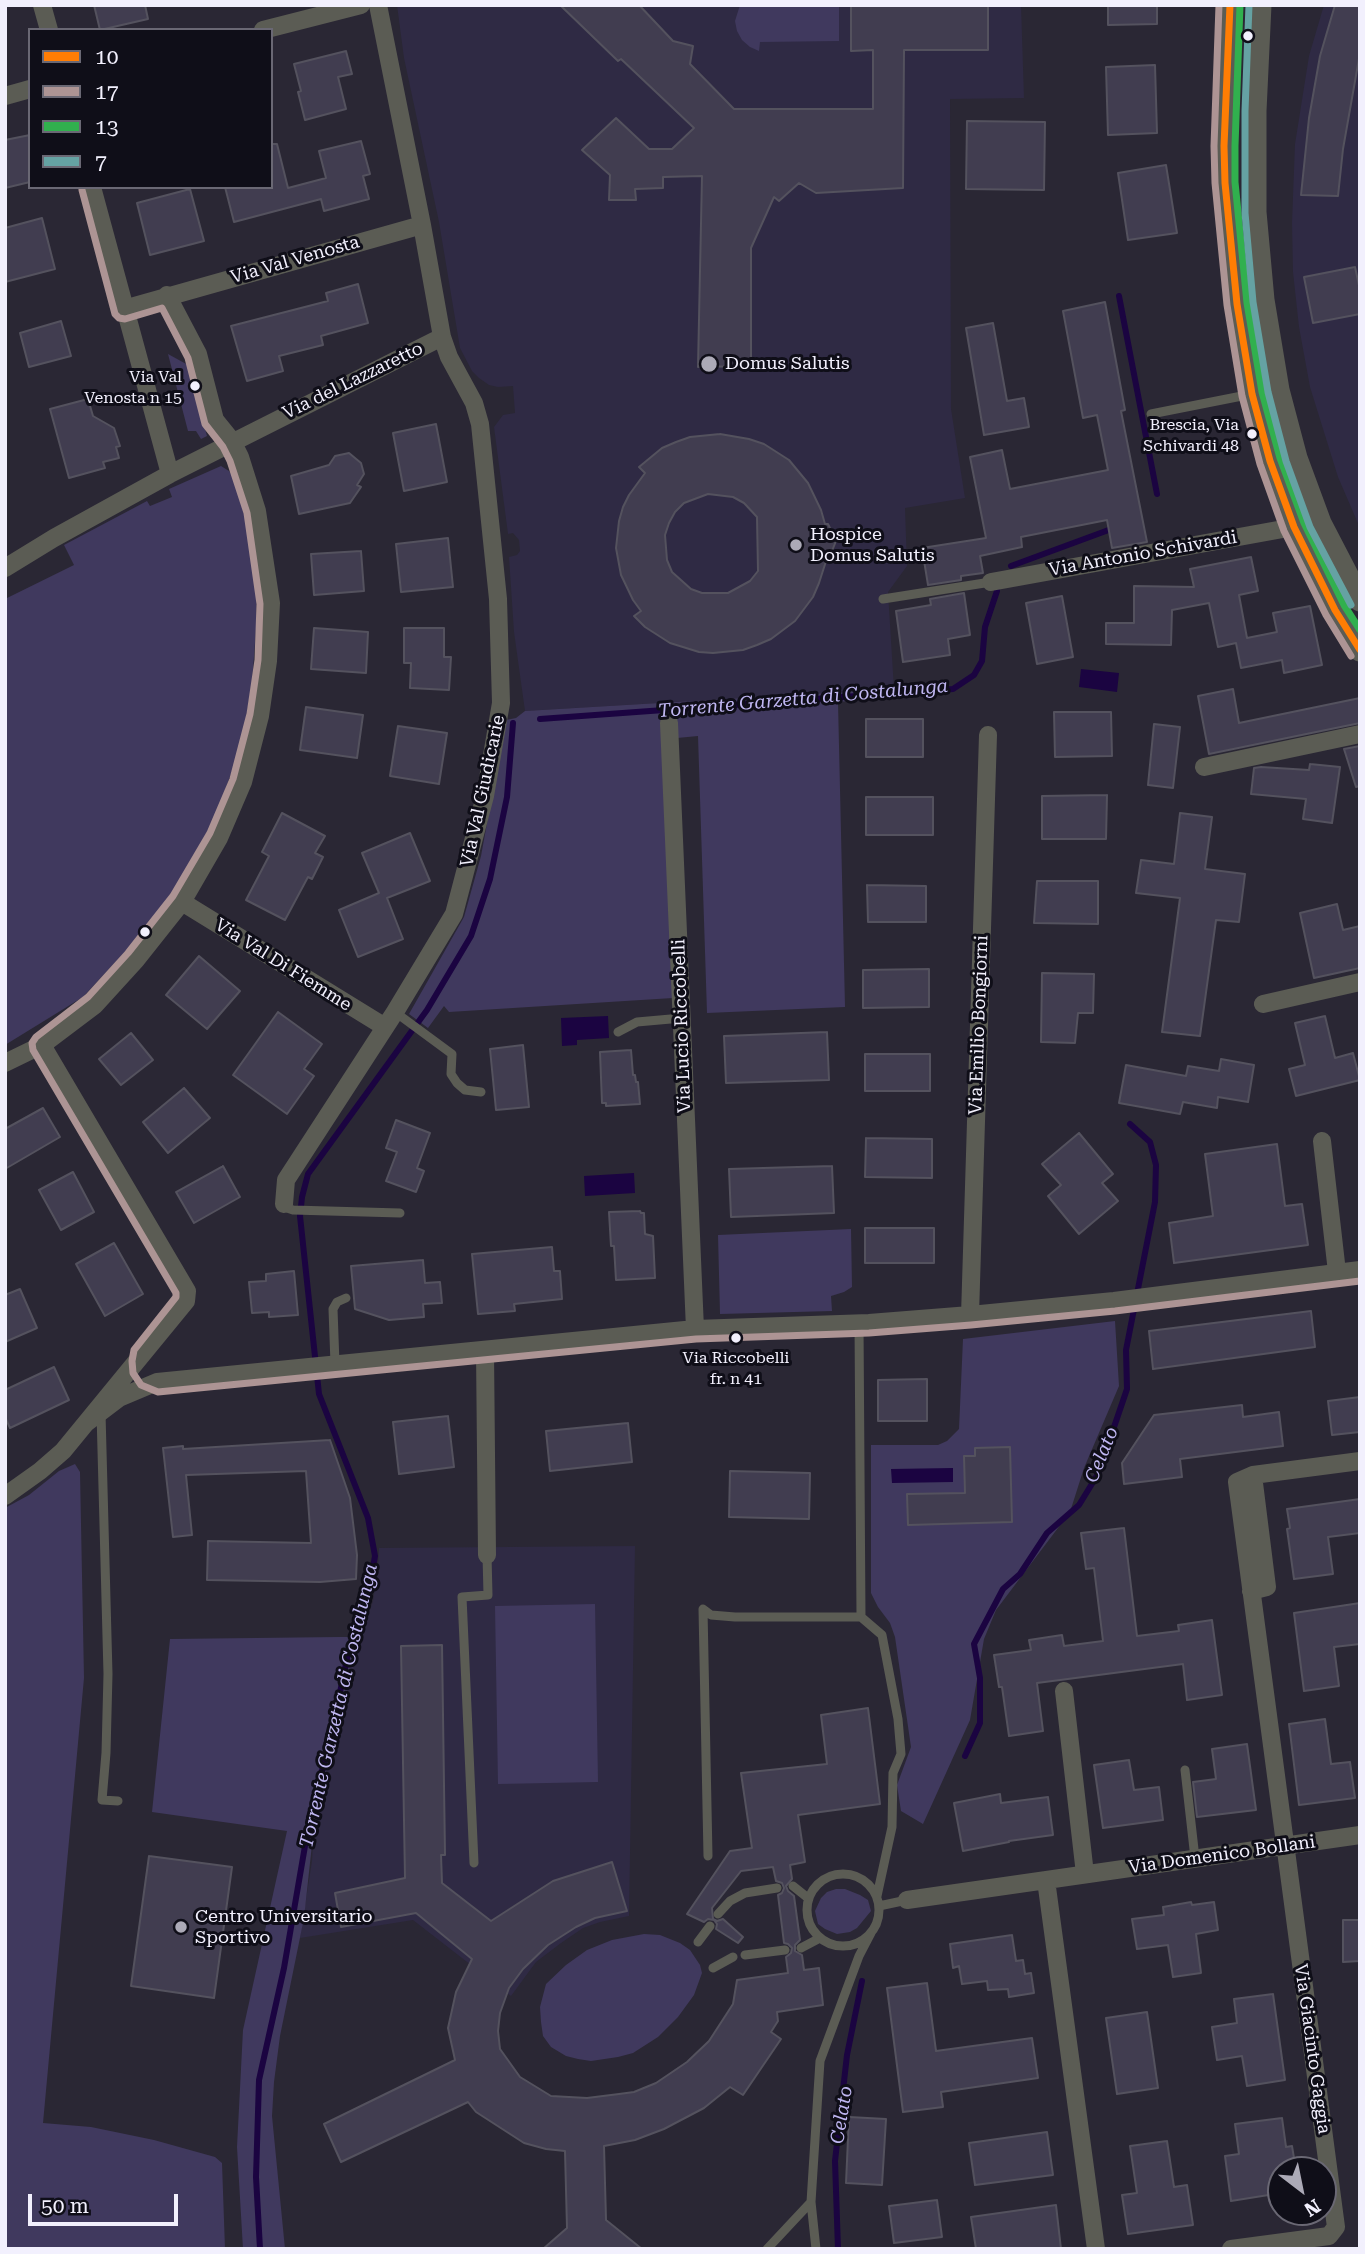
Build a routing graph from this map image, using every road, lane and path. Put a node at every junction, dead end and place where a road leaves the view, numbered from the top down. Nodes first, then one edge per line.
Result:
1 (42, 5) edge
2 (361, 5) edge
3 (377, 5) edge
4 (1230, 5) edge
5 (1260, 5) edge
6 (48, 28) edge
7 (271, 28) edge
8 (28, 90) edge
9 (5, 96) edge
10 (93, 189) edge
11 (422, 225) junction
12 (167, 295) junction
13 (124, 309) junction
14 (442, 337) junction
15 (1252, 394) junction
16 (1151, 414) dead end
17 (232, 441) junction
18 (170, 474) junction
19 (1294, 527) junction
20 (5, 568) edge
21 (991, 582) joint
22 (883, 599) dead end
23 (1360, 600) edge
24 (1360, 650) edge
25 (669, 723) dead end
26 (988, 734) dead end
27 (1360, 734) edge
28 (1204, 767) dead end
29 (182, 902) junction
30 (1360, 982) edge
31 (1263, 1004) dead end
32 (400, 1015) junction
33 (682, 1018) junction
34 (385, 1027) junction
35 (618, 1032) dead end
36 (42, 1045) junction
37 (5, 1063) edge
38 (481, 1092) dead end
39 (1322, 1141) dead end
40 (288, 1207) joint
41 (400, 1213) dead end
42 (1360, 1270) edge
43 (1337, 1272) junction
44 (346, 1298) dead end
45 (970, 1315) junction
46 (859, 1323) junction
47 (695, 1329) junction
48 (485, 1351) junction
49 (144, 1354) junction
50 (323, 1365) junction
51 (157, 1382) junction
52 (101, 1411) junction
53 (86, 1423) junction
54 (1360, 1461) edge
55 (5, 1496) edge
56 (487, 1555) joint
57 (861, 1617) junction
58 (1063, 1690) dead end
59 (1185, 1770) dead end
60 (118, 1801) dead end
61 (1360, 1835) edge
62 (1285, 1845) junction
63 (708, 1856) dead end
64 (1195, 1858) junction
65 (474, 1863) dead end
66 (1085, 1874) junction
67 (1046, 1880) junction
68 (793, 1886) dead end
69 (777, 1888) dead end
70 (877, 1896) junction
71 (808, 1898) junction
72 (907, 1900) joint
73 (879, 1906) junction
74 (718, 1914) dead end
75 (710, 1926) dead end
76 (871, 1933) junction
77 (820, 1938) junction
78 (698, 1942) dead end
79 (802, 1948) dead end
80 (785, 1950) dead end
81 (745, 1955) dead end
82 (733, 1957) dead end
83 (713, 1968) dead end
84 (811, 2202) junction
85 (767, 2249) edge
86 (816, 2249) edge
87 (1096, 2249) edge
88 (1231, 2249) edge

1 - 6 street
2 - 7 street
3 - 11 street, Via del Lazzaretto
4 - 15 street
5 - 23 street
8 - 9 street
10 - 13 street
11 - 12 street, Via Val Venosta
11 - 14 street, Via del Lazzaretto
12 - 13 street, Via Val Venosta
12 - 17 street
13 - 18 street
14 - 17 street, Via del Lazzaretto
14 - 32 street, Via Val Giudicarie
15 - 16 lane
15 - 19 street
17 - 18 street, Via del Lazzaretto
17 - 29 street
18 - 20 street, Via del Lazzaretto
19 - 21 street, Via Antonio Schivardi
19 - 24 street
21 - 22 lane
25 - 33 street, Via Lucio Riccobelli
26 - 45 street, Via Emilio Bongiorni
27 - 28 street
29 - 34 street, Via Val Di Fiemme
29 - 36 street
30 - 31 street
32 - 34 street, Via Val Giudicarie
32 - 38 lane
33 - 35 lane
33 - 47 street, Via Lucio Riccobelli
34 - 40 street, Via Val Giudicarie
36 - 37 street
36 - 49 street
39 - 43 street
40 - 41 lane
42 - 43 street
43 - 45 street
44 - 50 lane
45 - 46 street
46 - 47 street
46 - 57 lane
47 - 48 street
48 - 50 street
48 - 56 street
49 - 51 street
49 - 53 street
50 - 51 street
51 - 52 street
52 - 53 street
52 - 60 lane
53 - 55 street
54 - 62 street, Via Giacinto Gaggia
56 - 65 lane
57 - 63 lane
57 - 70 lane
58 - 66 street
59 - 64 lane
61 - 62 street, Via Domenico Bollani
62 - 64 street, Via Domenico Bollani
62 - 88 street, Via Giacinto Gaggia
64 - 66 street, Via Domenico Bollani
66 - 67 street, Via Domenico Bollani
67 - 72 street, Via Domenico Bollani
67 - 87 street
68 - 71 lane
69 - 74 lane
70 - 71 lane
70 - 73 lane
71 - 77 lane
72 - 73 lane
73 - 76 lane
75 - 78 lane
76 - 77 lane
76 - 84 lane
77 - 79 lane
80 - 81 lane
82 - 83 lane
84 - 85 lane
84 - 86 lane

